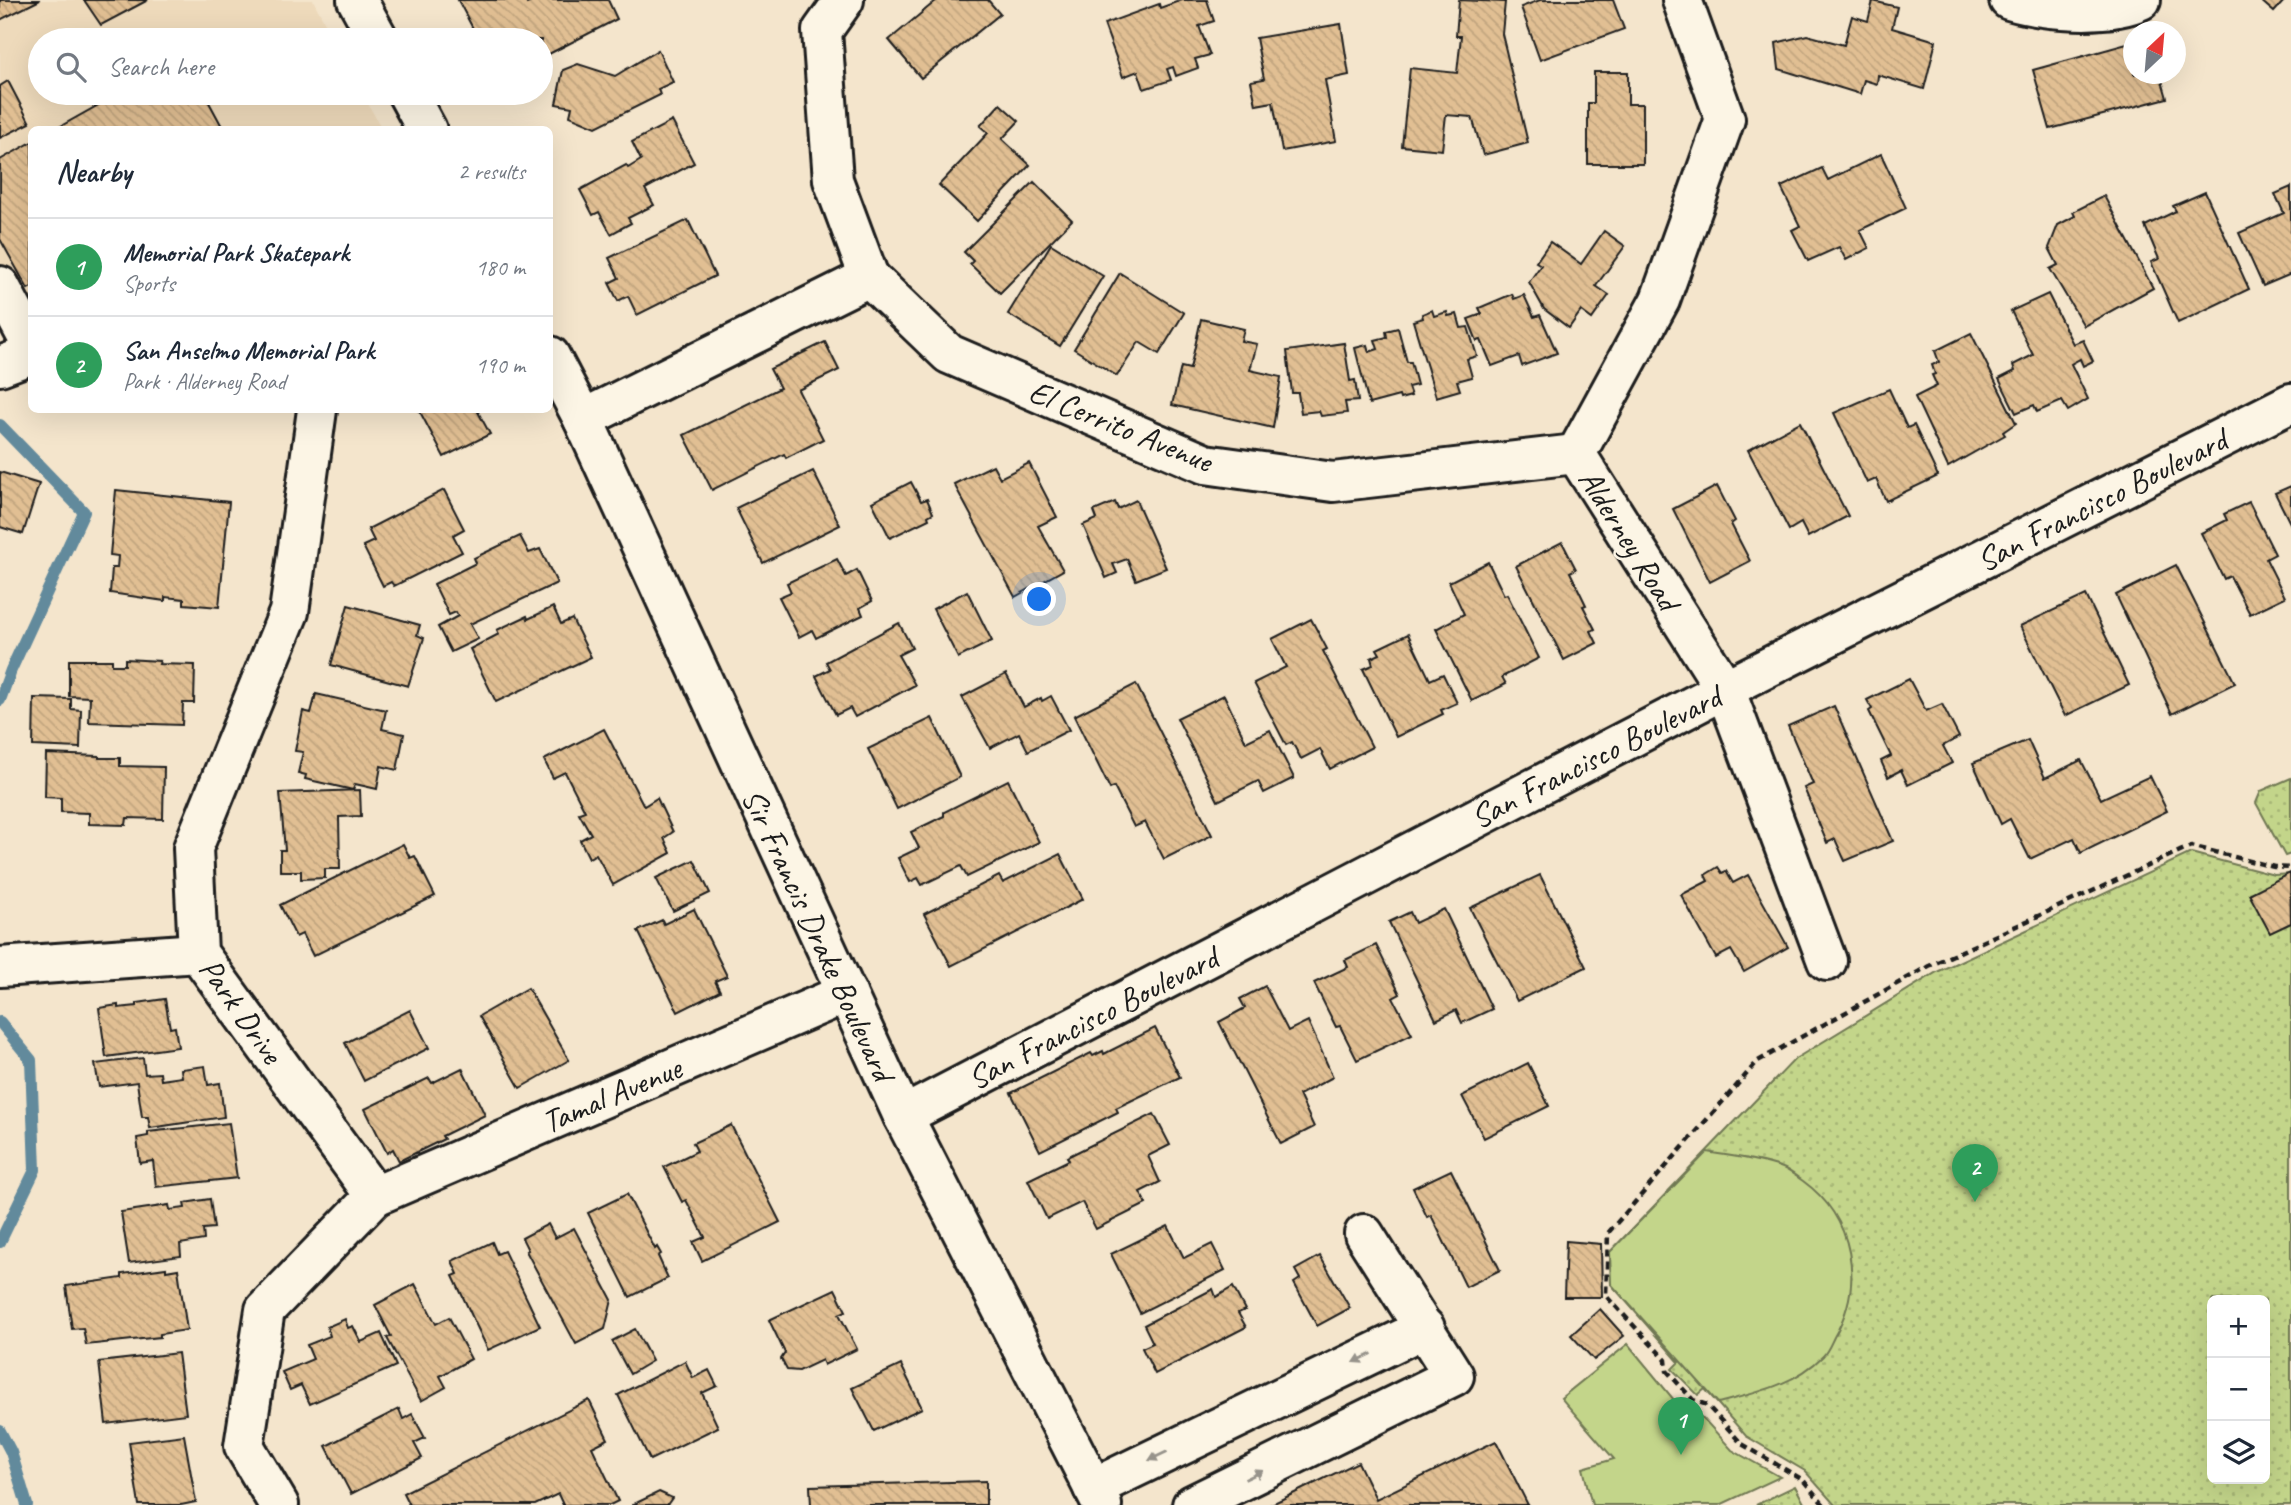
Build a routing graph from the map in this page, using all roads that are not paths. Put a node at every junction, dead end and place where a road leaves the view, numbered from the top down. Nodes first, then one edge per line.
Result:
1 (357, 0) edge
2 (844, 0) edge
3 (1682, 0) edge
4 (2009, 0) edge
5 (2141, 0) edge
6 (372, 28) edge
7 (413, 105) edge
8 (425, 126) edge
9 (869, 277) junction
10 (0, 286) edge
11 (28, 338) edge
12 (28, 356) edge
13 (553, 362) edge
14 (0, 366) edge
15 (2291, 403) edge
16 (317, 413) edge
17 (583, 419) junction
18 (1576, 454) junction
19 (1725, 689) junction
20 (198, 953) junction
21 (1827, 961) dead end
22 (0, 967) edge
23 (847, 993) junction
24 (903, 1115) junction
25 (375, 1196) junction
26 (1364, 1234) dead end
27 (1425, 1328) junction
28 (1097, 1496) edge
29 (279, 1505) edge
30 (1192, 1505) edge

1 - 6 street
2 - 9 street, El Cerrito Avenue
3 - 18 street, Alderney Road
4 - 5 street
7 - 8 street
9 - 17 street
9 - 18 street, El Cerrito Avenue
10 - 11 street
12 - 14 street
13 - 17 street, Sir Francis Drake Boulevard
15 - 19 street, San Francisco Boulevard
16 - 20 street, Park Drive
17 - 23 street, Sir Francis Drake Boulevard
18 - 19 street, Alderney Road
19 - 21 street, Alderney Road
19 - 24 street, San Francisco Boulevard
20 - 22 street
20 - 25 street, Park Drive
23 - 24 street, Sir Francis Drake Boulevard
23 - 25 street, Tamal Avenue
24 - 28 street, Sir Francis Drake Boulevard
25 - 29 street
26 - 27 street
27 -> 28 street
30 -> 27 street

